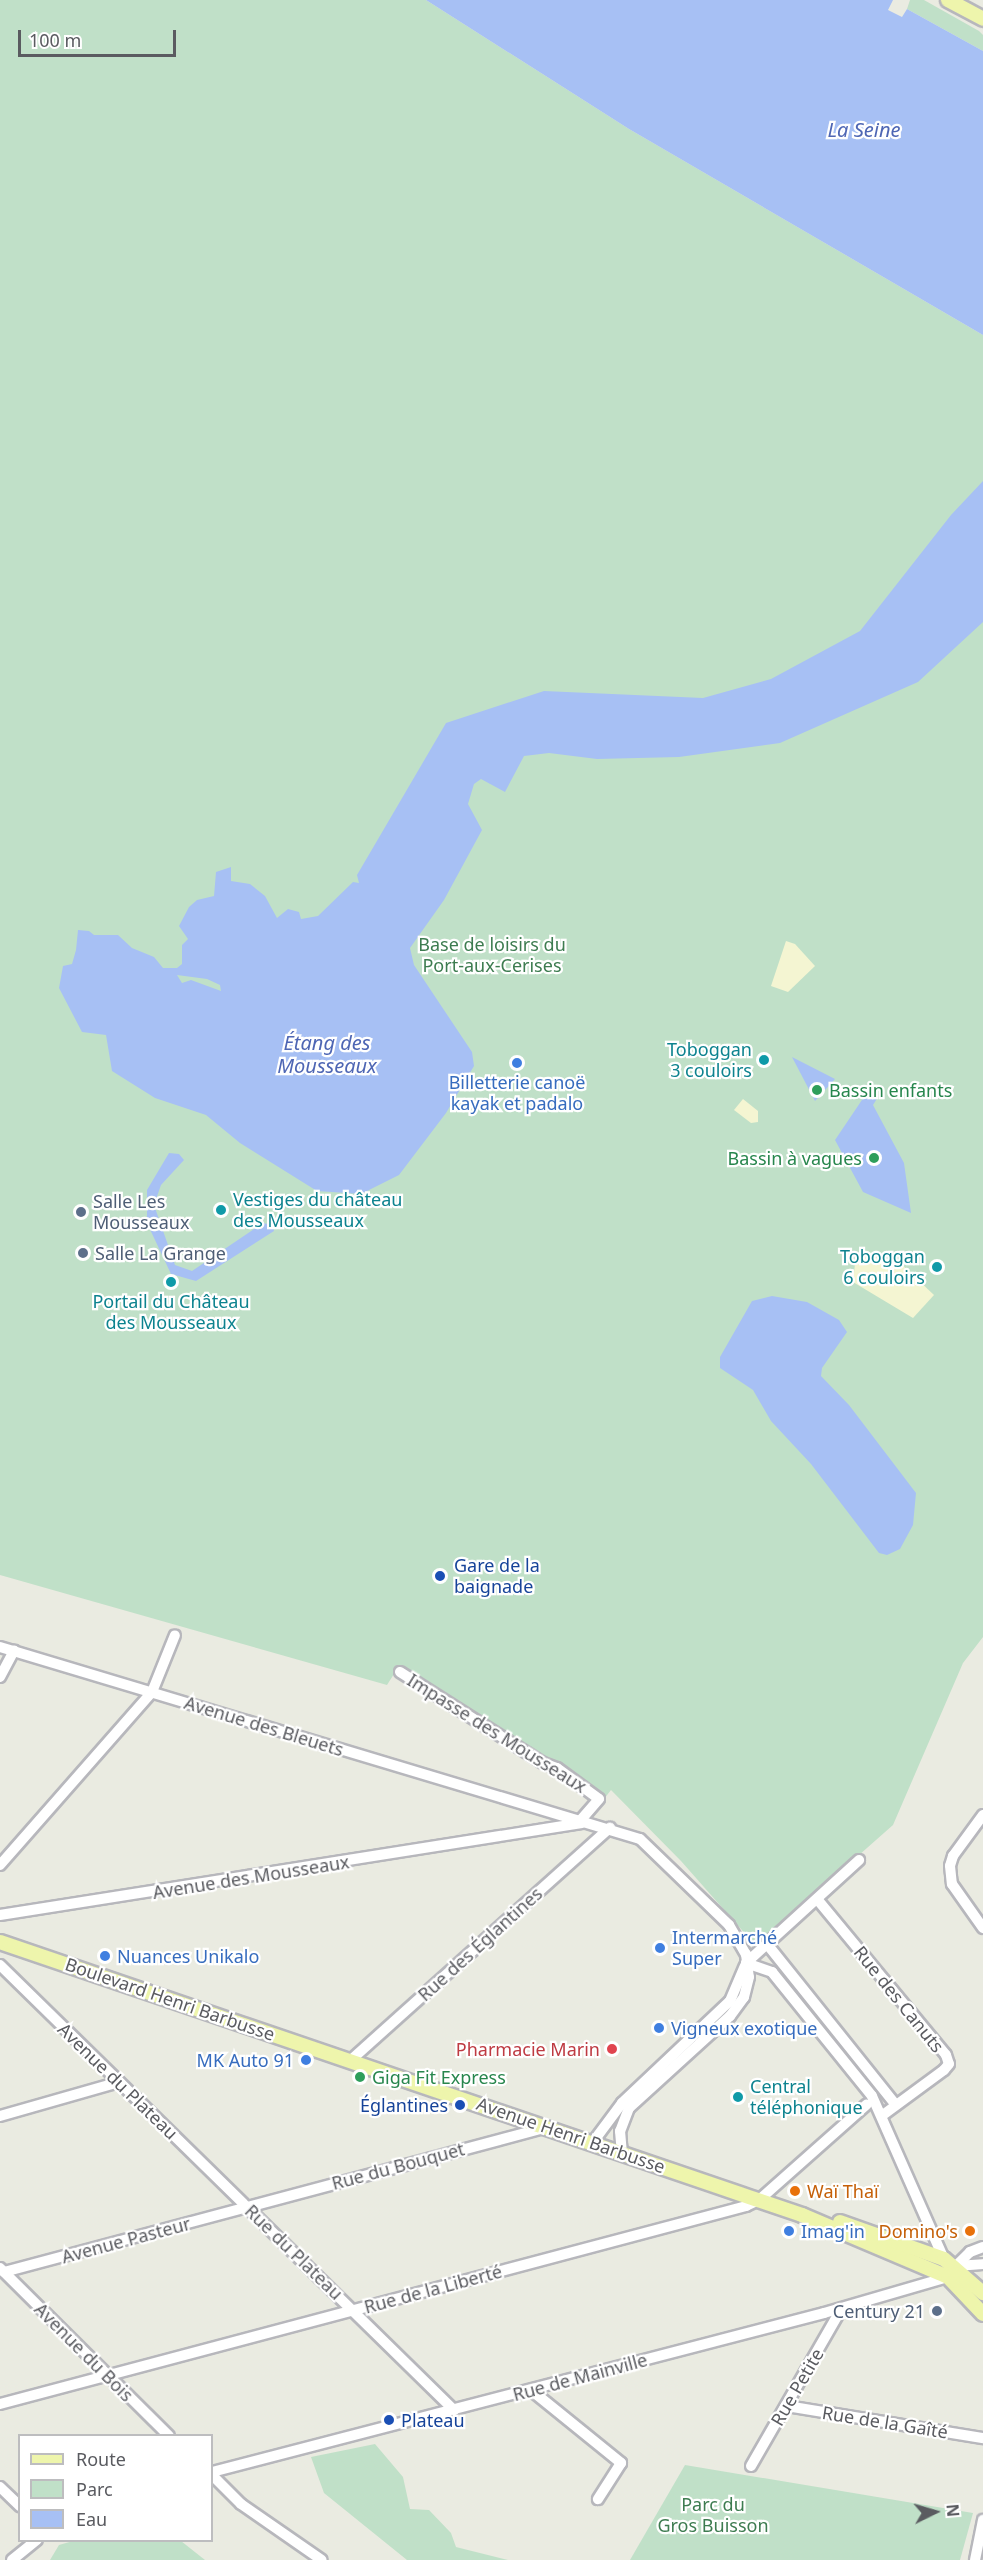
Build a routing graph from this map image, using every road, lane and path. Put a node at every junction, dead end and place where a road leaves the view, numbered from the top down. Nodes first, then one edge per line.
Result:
1 (948, 0) edge
2 (983, 19) edge
3 (175, 1635) dead end
4 (0, 1647) edge
5 (14, 1651) junction
6 (400, 1672) dead end
7 (0, 1677) edge
8 (152, 1692) junction
9 (983, 1815) edge
10 (582, 1822) junction
11 (610, 1828) junction
12 (859, 1860) dead end
13 (0, 1865) edge
14 (817, 1899) junction
15 (0, 1915) edge
16 (983, 1928) edge
17 (0, 1943) edge
18 (767, 1944) junction
19 (746, 1963) junction
20 (0, 1965) edge
21 (346, 2058) junction
22 (119, 2082) junction
23 (867, 2104) dead end
24 (896, 2106) junction
25 (883, 2115) junction
26 (0, 2116) edge
27 (548, 2127) junction
28 (593, 2142) junction
29 (622, 2152) junction
30 (236, 2196) joint
31 (759, 2200) junction
32 (249, 2207) junction
33 (802, 2215) junction
34 (983, 2247) edge
35 (983, 2264) edge
36 (950, 2268) junction
37 (2, 2270) edge
38 (983, 2293) edge
39 (842, 2308) junction
40 (354, 2310) junction
41 (982, 2311) edge
42 (106, 2376) junction
43 (531, 2390) junction
44 (0, 2404) edge
45 (787, 2406) junction
46 (454, 2410) junction
47 (168, 2434) edge
48 (983, 2438) edge
49 (752, 2466) dead end
50 (213, 2474) edge
51 (213, 2475) edge
52 (0, 2487) edge
53 (598, 2499) dead end
54 (18, 2504) edge
55 (983, 2520) edge
56 (36, 2542) edge
57 (12, 2560) edge
58 (322, 2560) edge
59 (975, 2560) edge

1 - 2 main road
3 - 8 street
4 - 5 street, Avenue des Bleuets
5 - 7 street
5 - 8 street, Avenue des Bleuets
6 - 10 street, Impasse des Mousseaux
8 - 10 street, Avenue des Bleuets
8 - 13 street
9 - 16 street
10 - 11 street, Avenue des Bleuets
10 - 15 street, Avenue des Mousseaux
11 - 19 street, Avenue des Bleuets
11 - 21 street, Rue des Églantines
12 - 14 street
14 - 18 street
14 - 24 street, Rue des Canuts
17 - 21 main road, Boulevard Henri Barbusse
18 - 19 street
18 - 24 street
19 - 25 street
19 - 28 street
19 - 29 street
20 - 22 street, Avenue du Plateau
21 - 27 main road, Avenue Henri Barbusse
22 - 26 street
22 - 30 street, Avenue du Plateau
23 - 31 street
24 - 25 street, Rue des Canuts
25 - 36 street
27 - 28 main road, Avenue Henri Barbusse
27 - 32 street, Rue du Bouquet
28 - 29 main road, Avenue Henri Barbusse
29 - 31 main road, Avenue Henri Barbusse
30 - 32 street, Rue du Plateau
31 - 33 main road, Avenue Henri Barbusse
31 - 40 street, Rue de la Liberté
32 - 37 street, Avenue Pasteur
32 - 40 street, Rue du Plateau
33 - 36 main road, Avenue Henri Barbusse
33 - 36 main road, Avenue Henri Barbusse
34 - 36 street
35 - 36 street
36 - 38 main road, Avenue Henri Barbusse
36 - 39 street, Rue de Mainville
36 - 41 main road, Avenue Henri Barbusse
37 - 42 street, Avenue du Bois
39 - 43 street, Rue de Mainville
39 - 45 street, Rue Petite
40 - 42 street, Rue de la Liberté
40 - 46 street, Rue du Plateau
42 - 44 street, Rue de la Liberté
42 - 47 street, Avenue du Bois
43 - 46 street, Rue de Mainville
43 - 53 street
45 - 48 street, Rue de la Gaîté
45 - 49 street, Rue Petite
46 - 50 street, Rue de Mainville
51 - 58 street
52 - 54 street
55 - 59 street
56 - 57 street

